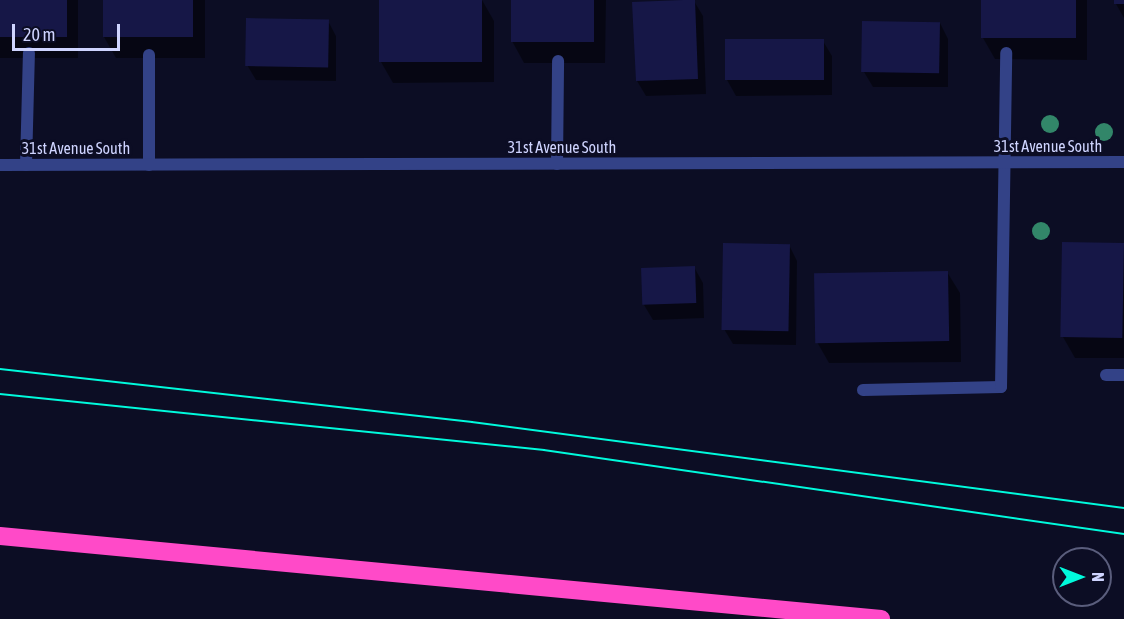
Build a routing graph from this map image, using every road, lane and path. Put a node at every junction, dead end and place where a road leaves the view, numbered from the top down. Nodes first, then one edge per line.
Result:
1 (29, 53) dead end
2 (1006, 53) dead end
3 (149, 55) dead end
4 (558, 61) dead end
5 (1124, 162) edge
6 (1007, 163) junction
7 (557, 164) junction
8 (0, 165) edge
9 (26, 165) junction
10 (149, 165) junction
11 (1106, 375) dead end
12 (1124, 375) edge
13 (863, 390) dead end
14 (0, 536) edge
15 (795, 612) junction
16 (854, 619) edge
17 (882, 619) edge

1 - 9 street
2 - 6 street
3 - 10 street
4 - 7 street
5 - 6 street, 31st Avenue South
6 - 7 street, 31st Avenue South
6 - 13 street
7 - 10 street, 31st Avenue South
8 - 9 street, 31st Avenue South
9 - 10 street, 31st Avenue South
11 - 12 street
14 - 15 highway
15 - 16 highway
15 - 17 highway

